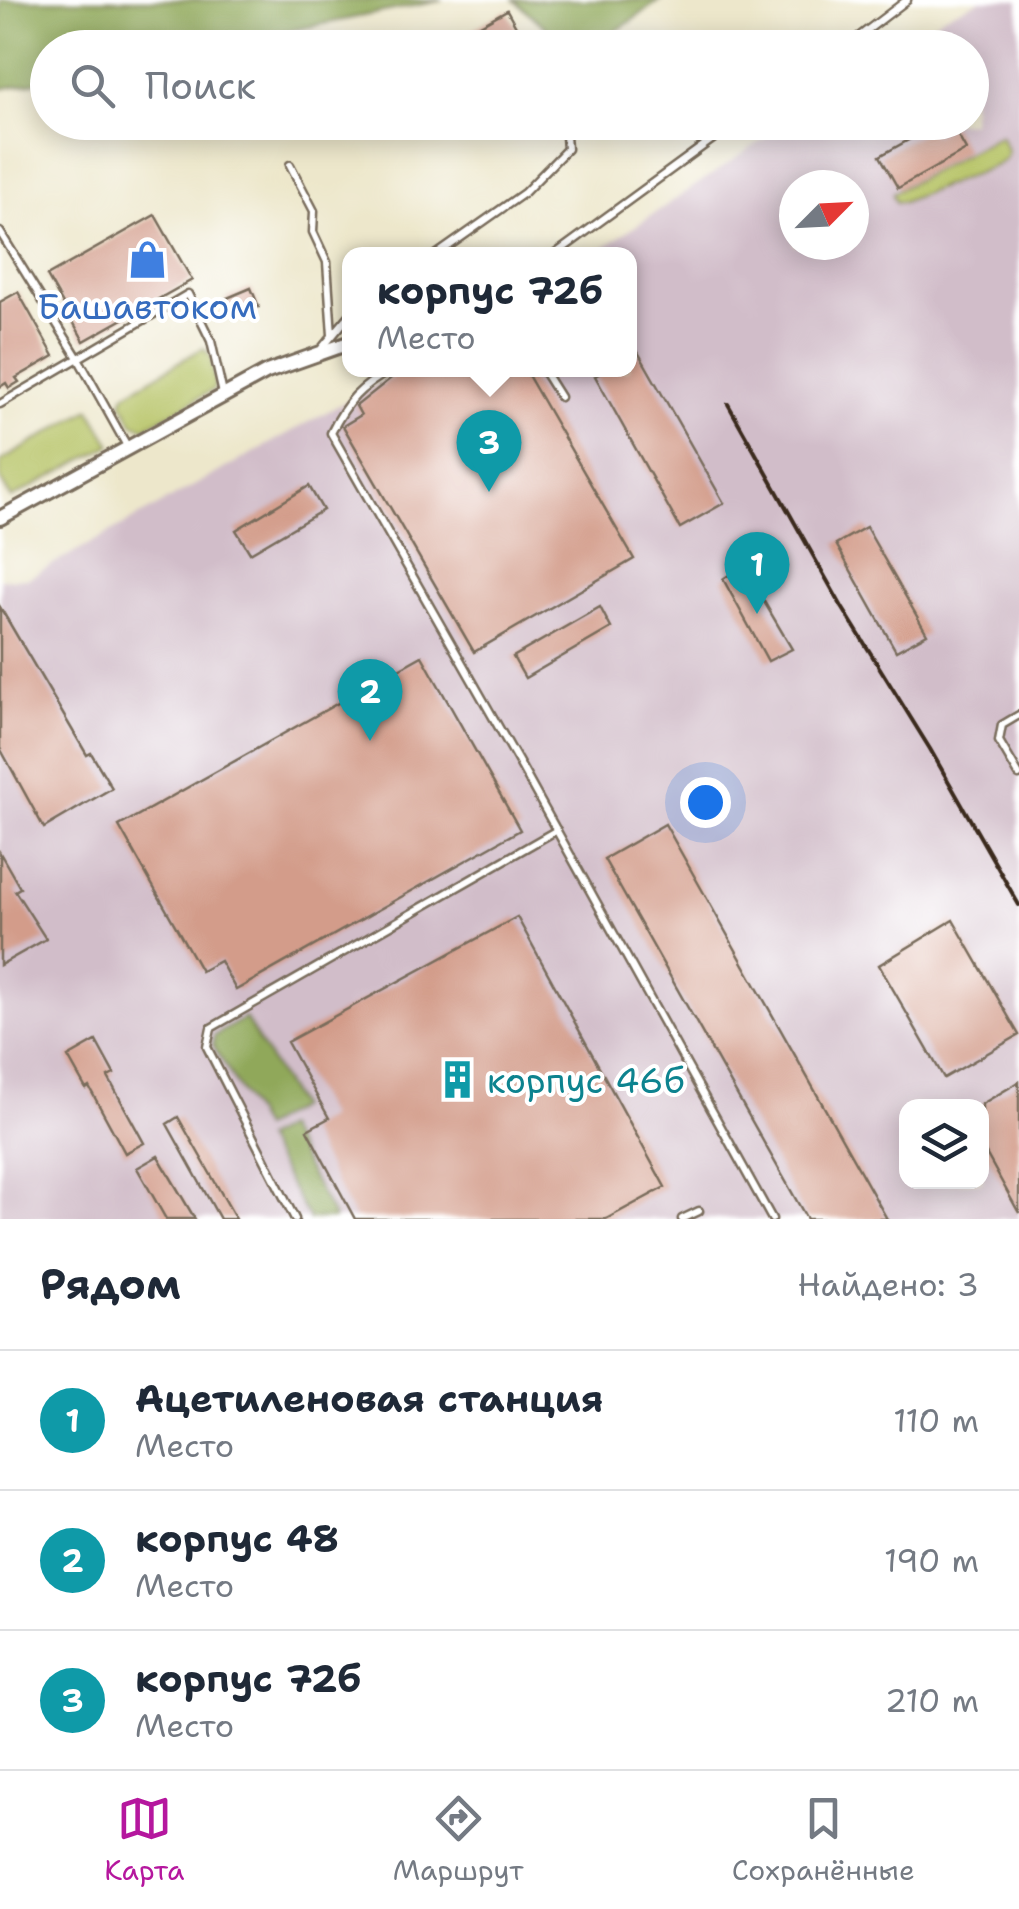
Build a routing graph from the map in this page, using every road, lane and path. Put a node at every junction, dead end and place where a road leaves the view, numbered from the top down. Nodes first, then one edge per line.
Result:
1 (907, 0) edge
2 (868, 30) edge
3 (566, 140) edge
4 (711, 140) edge
5 (290, 166) dead end
6 (0, 232) edge
7 (446, 247) edge
8 (564, 247) edge
9 (342, 324) edge
10 (332, 335) junction
11 (342, 346) edge
12 (318, 353) junction
13 (78, 358) junction
14 (378, 377) edge
15 (547, 377) edge
16 (224, 394) junction
17 (560, 398) dead end
18 (0, 404) edge
19 (127, 448) junction
20 (0, 516) edge
21 (1019, 715) edge
22 (1019, 775) edge
23 (557, 830) junction
24 (699, 1211) dead end
25 (295, 1219) edge
26 (682, 1219) edge
27 (772, 1219) edge

1 - 2 lane
3 - 7 lane
4 - 8 lane
5 - 10 lane
6 - 13 lane
9 - 10 lane
10 - 12 lane
11 - 12 street
12 - 16 street
13 - 16 lane
13 - 18 lane
13 - 19 lane
14 - 23 lane
15 - 17 lane
16 - 19 street
19 - 20 street
21 - 22 lane
23 - 25 lane
23 - 27 lane
24 - 26 lane

